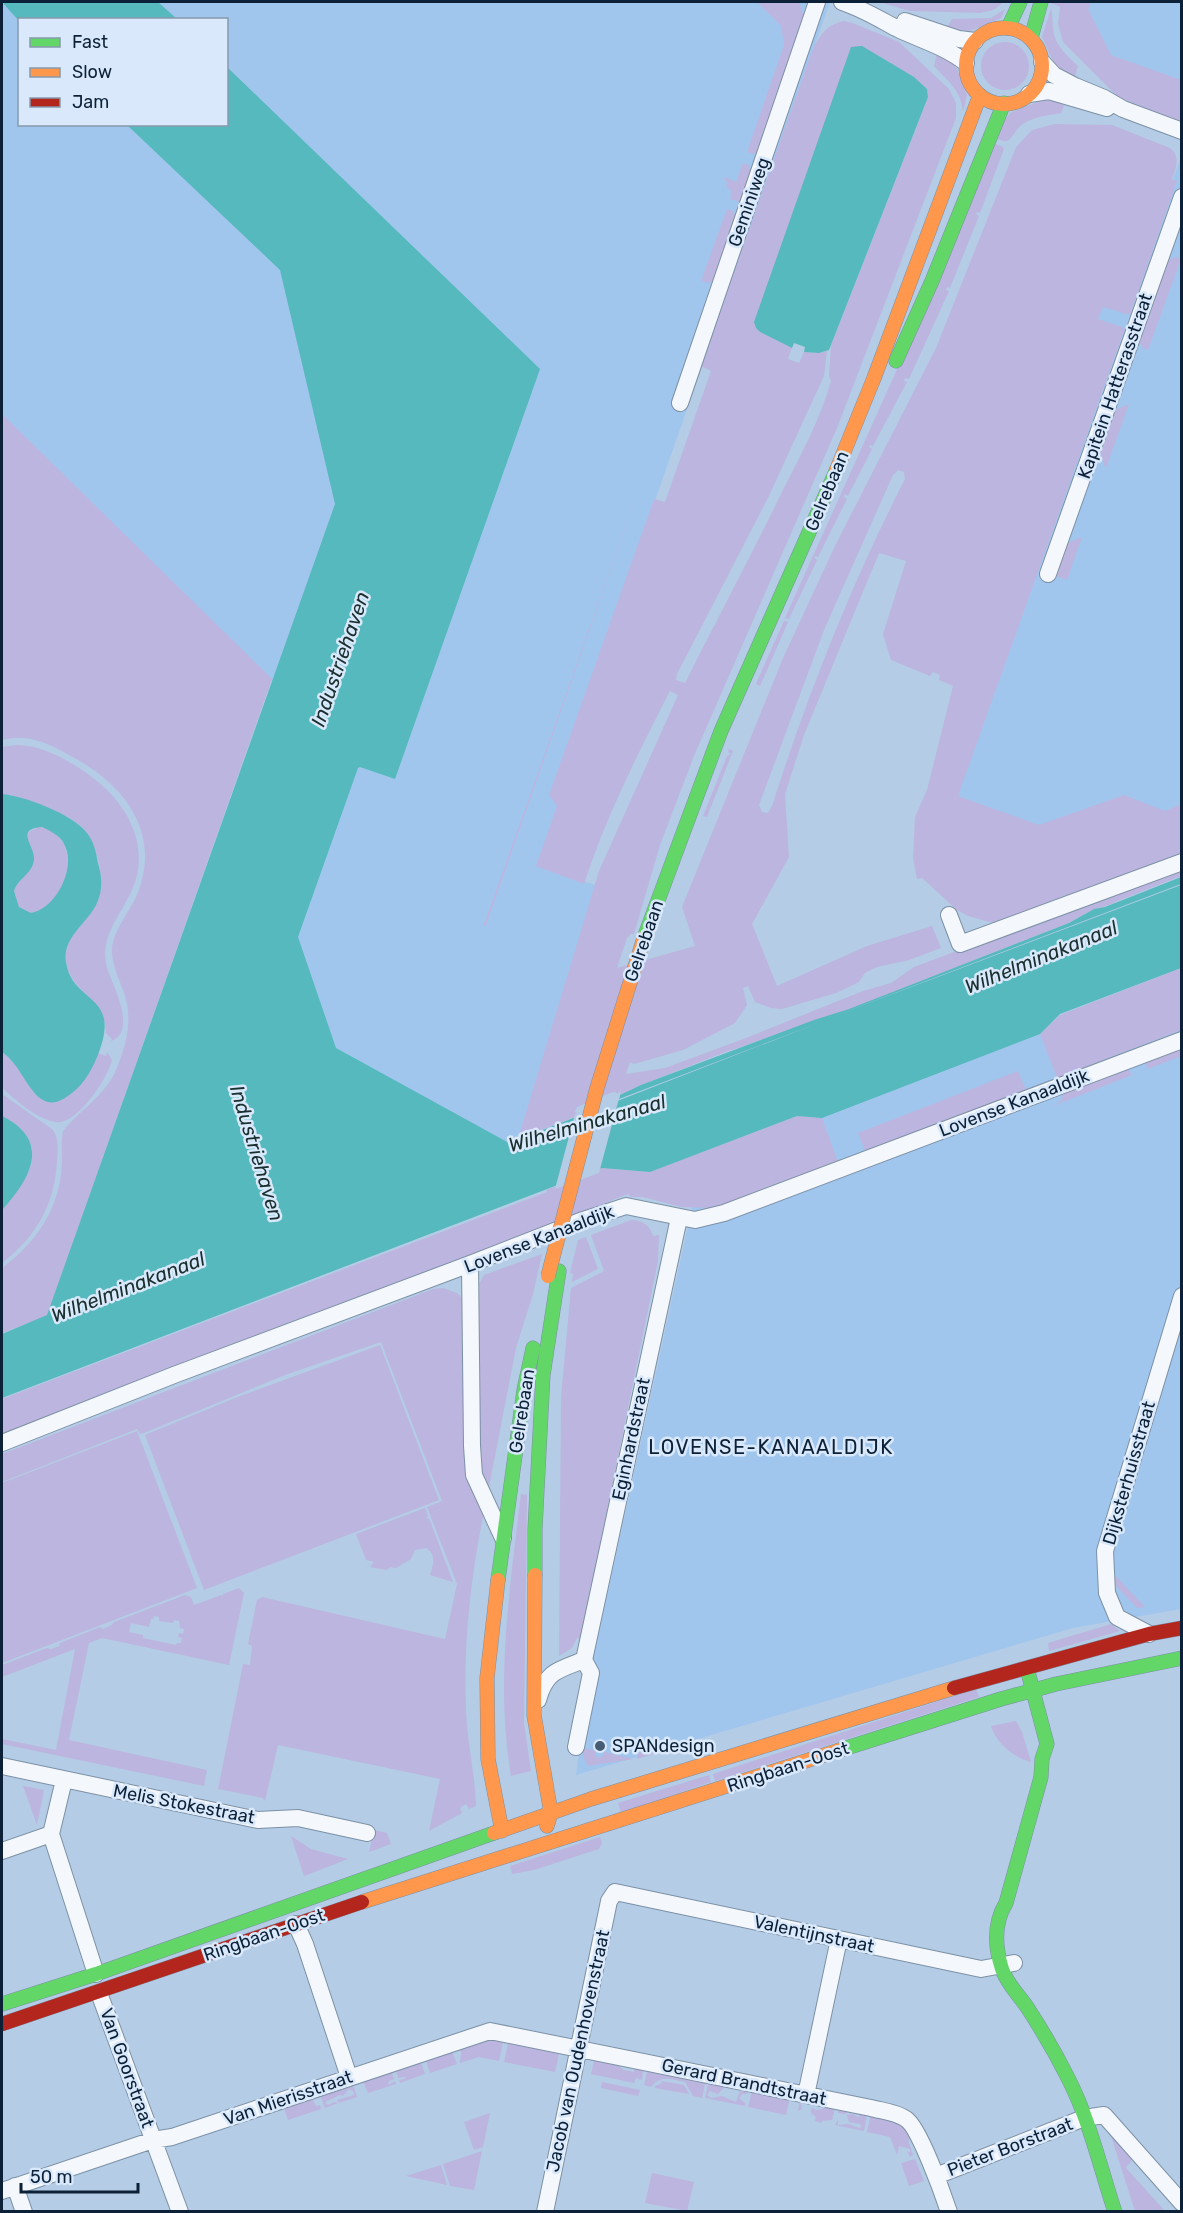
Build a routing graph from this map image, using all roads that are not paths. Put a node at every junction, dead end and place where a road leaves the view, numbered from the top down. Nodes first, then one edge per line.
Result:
1 (817, 2) edge
2 (842, 2) edge
3 (1020, 2) edge
4 (1041, 2) edge
5 (875, 15) junction
6 (1008, 28) junction
7 (1030, 38) junction
8 (975, 41) junction
9 (1042, 62) junction
10 (966, 63) junction
11 (1029, 94) junction
12 (980, 95) junction
13 (1004, 103) junction
14 (1123, 109) junction
15 (1182, 131) edge
16 (1182, 197) edge
17 (680, 403) dead end
18 (1048, 574) dead end
19 (1182, 862) edge
20 (949, 915) dead end
21 (650, 937) junction
22 (1182, 1040) edge
23 (679, 1218) junction
24 (470, 1264) junction
25 (553, 1273) junction
26 (1182, 1296) edge
27 (2, 1443) edge
28 (503, 1538) junction
29 (1182, 1628) edge
30 (1149, 1634) junction
31 (1182, 1658) edge
32 (584, 1660) junction
33 (1026, 1666) junction
34 (1012, 1670) junction
35 (1033, 1690) junction
36 (1018, 1694) junction
37 (1023, 1710) dead end
38 (534, 1715) junction
39 (1031, 1738) dead end
40 (576, 1747) dead end
41 (1042, 1759) junction
42 (2, 1766) edge
43 (64, 1780) junction
44 (551, 1813) junction
45 (502, 1831) junction
46 (367, 1833) dead end
47 (51, 1834) junction
48 (543, 1843) junction
49 (527, 1848) junction
50 (2, 1851) edge
51 (615, 1892) joint
52 (296, 1924) junction
53 (839, 1939) junction
54 (1007, 1964) junction
55 (96, 1974) junction
56 (99, 1993) junction
57 (2, 2004) edge
58 (2, 2024) edge
59 (577, 2049) junction
60 (349, 2077) junction
61 (806, 2096) junction
62 (1084, 2118) junction
63 (153, 2140) junction
64 (936, 2176) junction
65 (8, 2188) edge
66 (1182, 2203) edge
67 (24, 2211) edge
68 (180, 2211) edge
69 (545, 2211) edge
70 (949, 2211) edge
71 (1115, 2211) edge

1 - 17 street, Geminiweg
2 - 5 street
3 - 6 street
4 - 7 street
5 - 8 street
5 - 10 street
6 - 7 street
6 - 8 street
7 - 9 street
8 - 10 street
9 - 11 street
9 - 14 street
10 - 12 street
11 - 13 street
11 - 14 street
12 - 13 street
12 - 21 street, Gelrebaan
13 - 21 street, Gelrebaan
14 - 15 street
16 - 18 street, Kapitein Hatterasstraat
19 - 20 street
21 - 25 street, Gelrebaan, bridge
22 - 23 street, Lovense Kanaaldijk
23 - 24 street, Lovense Kanaaldijk
23 - 32 street, Eginhardstraat
24 - 27 street, Lovense Kanaaldijk
24 - 28 street
25 - 28 street, Gelrebaan
25 - 38 street, Gelrebaan
26 - 30 street, Dijksterhuisstraat
28 - 45 street, Gelrebaan
29 - 30 street, Ringbaan-Oost
30 - 33 street, Ringbaan-Oost
31 - 35 street, Ringbaan-Oost
32 - 38 street
32 - 40 street, Eginhardstraat
33 - 34 street, Ringbaan-Oost
33 - 35 street
34 - 36 street
34 - 44 street, Ringbaan-Oost
35 - 36 street, Ringbaan-Oost
35 - 41 street
36 - 37 street
36 - 48 street, Ringbaan-Oost
38 - 44 street, Gelrebaan
39 - 41 street
41 - 54 street
42 - 43 street, Melis Stokestraat
43 - 46 street, Melis Stokestraat
43 - 47 street
44 - 45 street, Ringbaan-Oost
44 - 48 street
45 - 49 street
45 - 55 street, Ringbaan-Oost
47 - 50 street
47 - 55 street
48 - 49 street, Ringbaan-Oost
49 - 52 street, Ringbaan-Oost
51 - 53 street, Valentijnstraat
51 - 59 street, Jacob van Oudenhovenstraat
52 - 56 street, Ringbaan-Oost
52 - 60 street
53 - 54 street, Valentijnstraat
53 - 61 street
54 - 62 street
55 - 57 street, Ringbaan-Oost
56 - 58 street, Ringbaan-Oost
56 - 63 street, Van Goorstraat
59 - 60 street, Van Mierisstraat
59 - 61 street, Gerard Brandtstraat
59 - 69 street, Jacob van Oudenhovenstraat
60 - 63 street, Van Mierisstraat
61 - 64 street, Gerard Brandtstraat
62 - 64 street, Pieter Borstraat
62 - 66 street
62 - 71 street
63 - 65 street, Van Mierisstraat
63 - 68 street, Van Goorstraat
64 - 70 street
65 - 67 street

